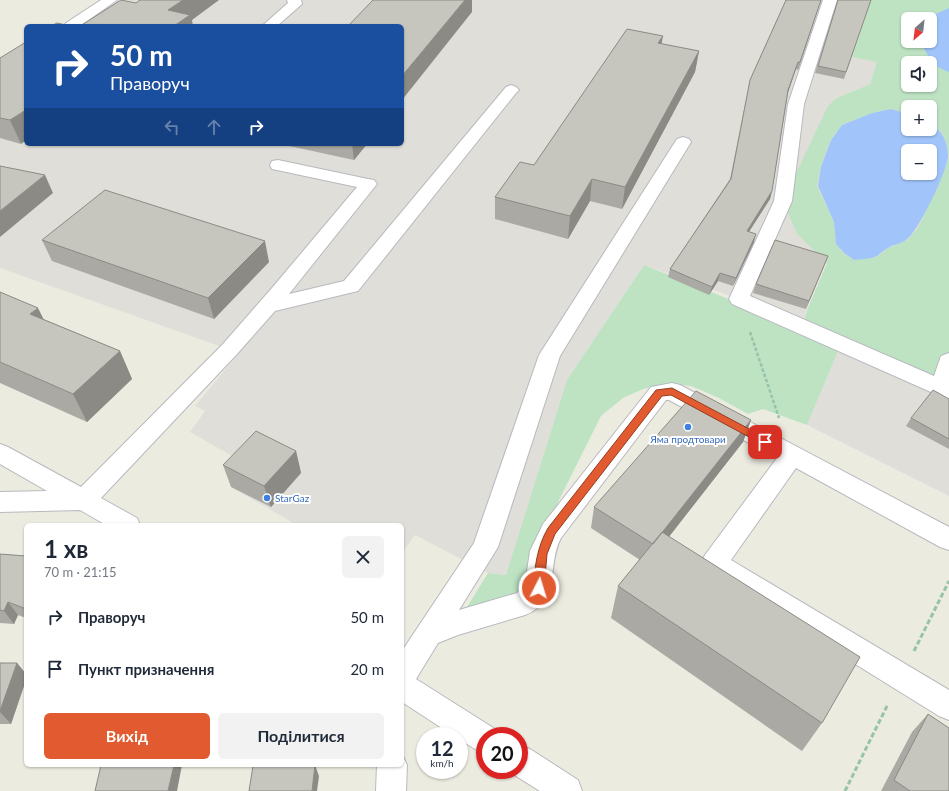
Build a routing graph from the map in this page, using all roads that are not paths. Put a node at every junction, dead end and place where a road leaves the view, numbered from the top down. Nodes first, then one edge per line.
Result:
1 (110, 0) edge
2 (294, 0) edge
3 (830, 0) edge
4 (74, 24) edge
5 (271, 24) edge
6 (512, 90) dead end
7 (683, 142) dead end
8 (278, 165) dead end
9 (267, 306) junction
10 (949, 361) edge
11 (946, 391) edge
12 (0, 453) edge
13 (792, 456) junction
14 (84, 500) junction
15 (0, 502) edge
16 (124, 523) edge
17 (949, 539) edge
18 (428, 634) junction
19 (404, 672) edge
20 (404, 687) edge
21 (949, 706) edge
22 (476, 733) edge
23 (528, 766) edge
24 (392, 767) edge
25 (391, 791) edge
26 (567, 791) edge

1 - 4 street
2 - 5 street
3 - 11 street
6 - 9 street
7 - 18 street
8 - 9 street
9 - 14 street
10 - 11 street
12 - 14 street
13 - 17 street
13 - 18 street
13 - 21 street
14 - 15 street
14 - 16 street
18 - 19 street
20 - 22 street
23 - 26 street
24 - 25 street

